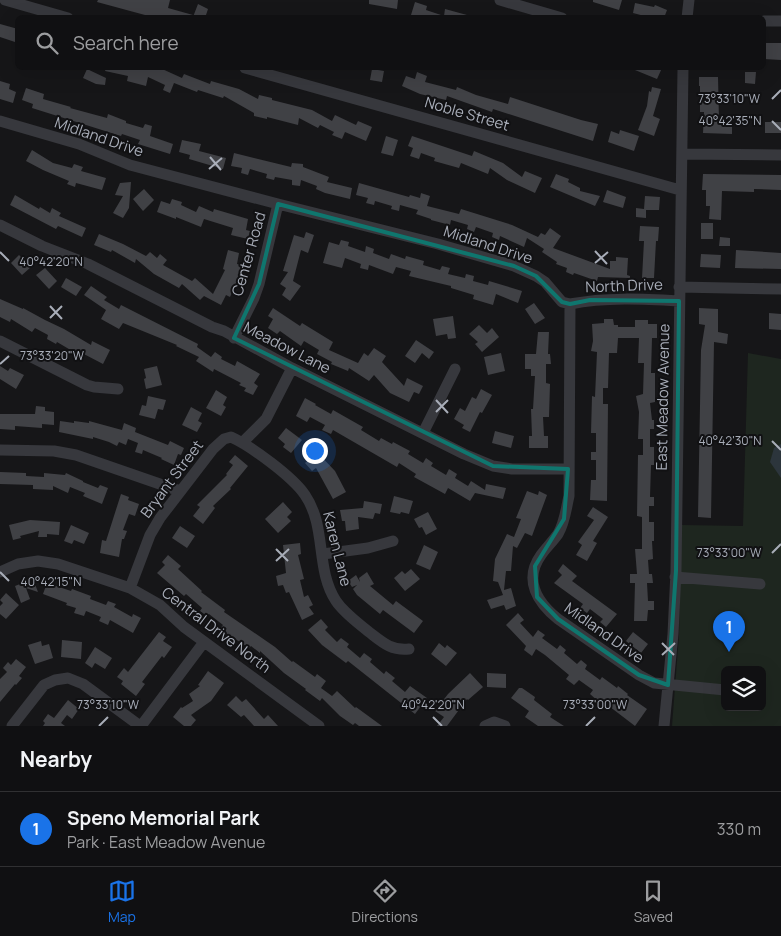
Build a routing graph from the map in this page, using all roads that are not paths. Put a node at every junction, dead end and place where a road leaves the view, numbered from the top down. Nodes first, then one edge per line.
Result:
1 (5, 0) edge
2 (500, 0) edge
3 (689, 0) edge
4 (520, 3) edge
5 (58, 15) edge
6 (554, 15) edge
7 (687, 15) edge
8 (766, 21) edge
9 (781, 21) edge
10 (253, 70) edge
11 (683, 70) edge
12 (0, 121) edge
13 (682, 154) junction
14 (781, 155) edge
15 (680, 190) junction
16 (278, 204) junction
17 (0, 225) edge
18 (679, 287) junction
19 (781, 289) edge
20 (679, 300) junction
21 (570, 304) junction
22 (234, 338) junction
23 (0, 341) edge
24 (292, 368) junction
25 (455, 369) dead end
26 (118, 389) dead end
27 (423, 433) junction
28 (243, 442) junction
29 (0, 450) edge
30 (568, 470) junction
31 (180, 491) junction
32 (392, 541) dead end
33 (322, 554) junction
34 (0, 572) edge
35 (675, 577) junction
36 (760, 584) dead end
37 (130, 588) junction
38 (204, 642) junction
39 (409, 649) dead end
40 (668, 685) junction
41 (721, 690) edge
42 (12, 726) edge
43 (140, 726) edge
44 (319, 726) edge
45 (486, 726) edge
46 (505, 726) edge
47 (664, 726) edge

1 - 5 street
2 - 4 street
3 - 7 street
4 - 6 street
8 - 9 street
10 - 15 street, Noble Street
11 - 13 street, East Meadow Avenue
12 - 16 street, Midland Drive
13 - 14 street
13 - 15 street, East Meadow Avenue
15 - 18 street, East Meadow Avenue
16 - 21 street, Midland Drive
16 - 22 street, Center Road
17 - 22 street, Meadow Lane
18 - 19 street
18 - 20 street, East Meadow Avenue
20 - 21 street, North Drive
20 - 35 street, East Meadow Avenue
21 - 30 street, Midland Drive
22 - 24 street, Meadow Lane
23 - 26 street
24 - 27 street, Meadow Lane
24 - 28 street
25 - 27 street
27 - 30 street, Meadow Lane
28 - 31 street, Bryant Street
28 - 33 street, Karen Lane
29 - 31 street
30 - 40 street, Midland Drive
31 - 37 street, Bryant Street
32 - 33 street
33 - 39 street, Karen Lane
34 - 37 street, Central Drive North
35 - 36 street
35 - 40 street, East Meadow Avenue
37 - 38 street, Central Drive North
38 - 43 street
38 - 44 street, Central Drive North
40 - 41 street, Midland Drive
40 - 47 street, East Meadow Avenue
42 - 43 street
45 - 46 street

